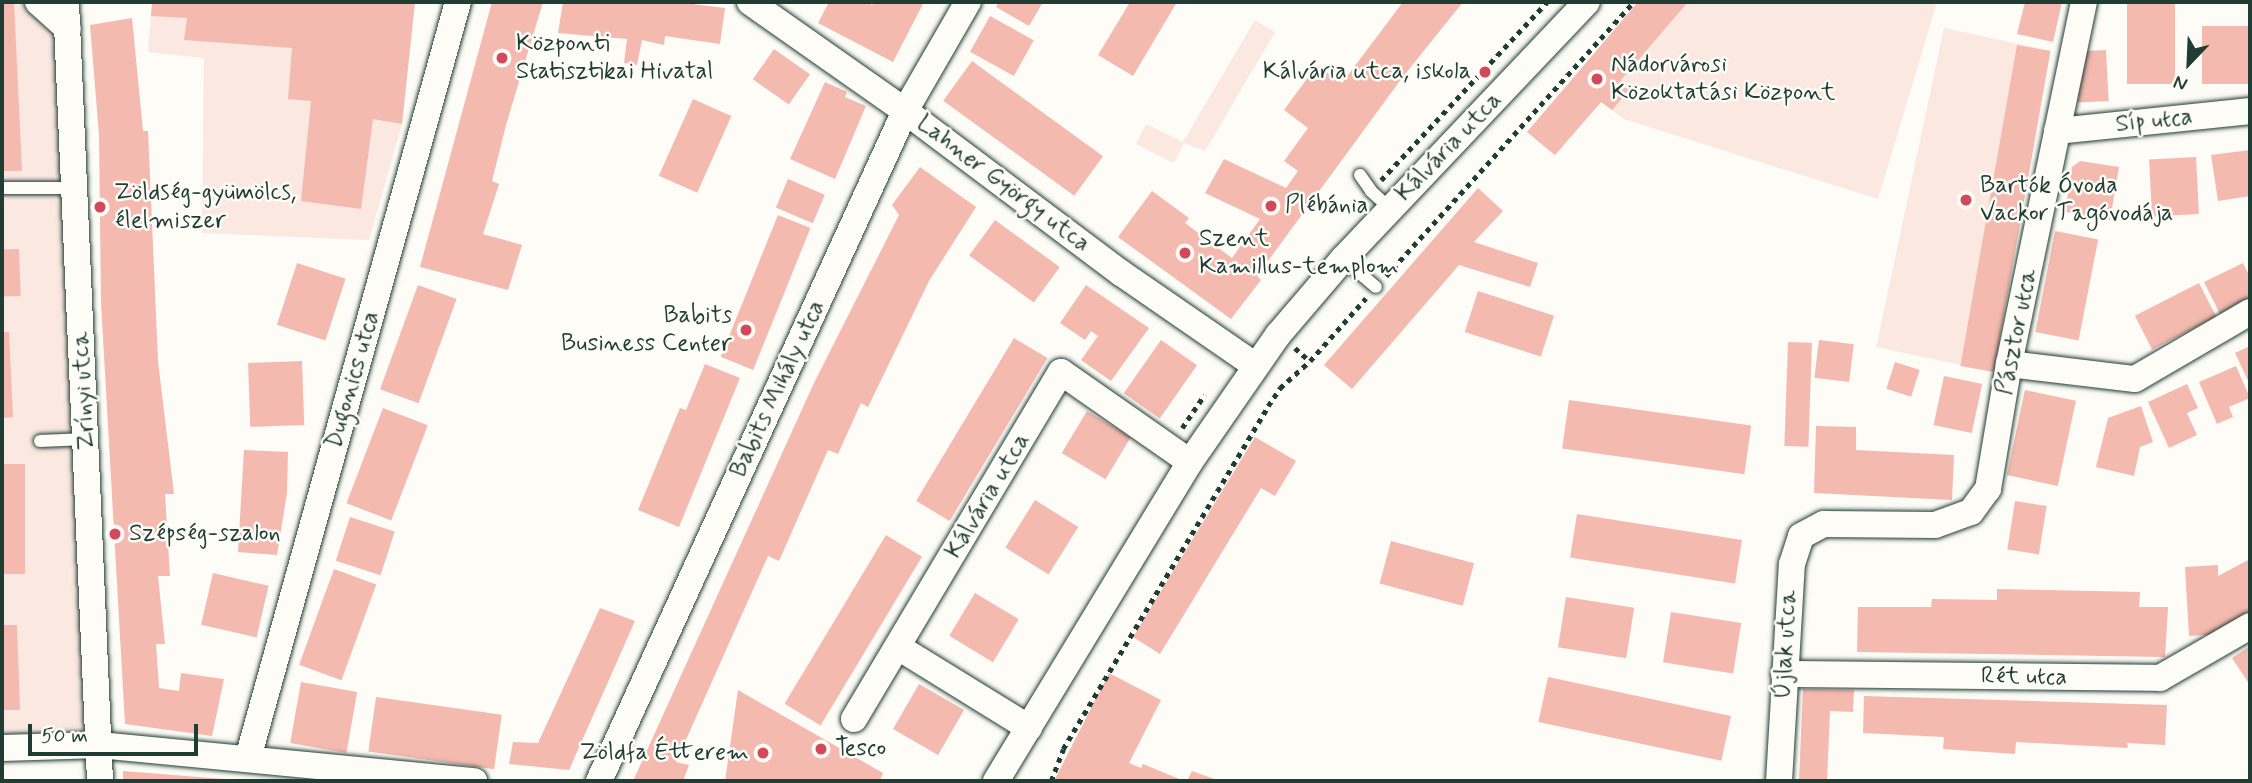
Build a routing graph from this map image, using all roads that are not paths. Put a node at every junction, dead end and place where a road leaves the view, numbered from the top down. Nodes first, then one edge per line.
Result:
1 (38, 2) edge
2 (66, 2) edge
3 (458, 2) edge
4 (750, 2) edge
5 (968, 2) edge
6 (1587, 2) edge
7 (2084, 2) edge
8 (68, 29) junction
9 (905, 111) junction
10 (2250, 111) edge
11 (2057, 131) junction
12 (1360, 175) dead end
13 (2, 188) edge
14 (75, 188) junction
15 (1390, 209) junction
16 (1343, 260) junction
17 (1376, 287) road end
18 (2250, 312) edge
19 (2009, 364) junction
20 (1255, 366) junction
21 (86, 439) junction
22 (40, 441) dead end
23 (1190, 462) junction
24 (1824, 524) joint
25 (2250, 626) edge
26 (898, 647) junction
27 (1784, 674) junction
28 (854, 719) dead end
29 (1029, 728) junction
30 (99, 745) junction
31 (2, 748) edge
32 (248, 758) junction
33 (1008, 777) edge
34 (100, 781) edge
35 (474, 781) edge
36 (599, 781) edge
37 (1779, 781) edge

1 - 8 street
2 - 8 street, Zrínyi utca
3 - 32 street, Dugonics utca
4 - 9 street, Lahner György utca
5 - 9 street, Babits Mihály utca
6 - 15 street, Kálvária utca
7 - 11 street, Pásztor utca
8 - 14 street, Zrínyi utca
9 - 20 street, Lahner György utca
9 - 36 street, Babits Mihály utca
10 - 11 street, Síp utca
11 - 19 street, Pásztor utca
12 - 15 lane
13 - 14 lane
14 - 21 street, Zrínyi utca
15 - 16 street, Kálvária utca
16 - 17 lane
16 - 20 street, Kálvária utca
18 - 19 street
19 - 24 street, Pásztor utca
20 - 23 street, Kálvária utca
21 - 22 lane
21 - 30 street, Zrínyi utca
23 - 26 street, Kálvária utca
23 - 29 street, Kálvária utca
24 - 27 street, Újlak utca
25 - 27 street, Rét utca
26 - 28 street, Kálvária utca
26 - 29 street
27 - 37 street, Újlak utca
29 - 33 street, Kálvária utca
30 - 31 street
30 - 32 street
30 - 34 street, Zrínyi utca
32 - 35 street

